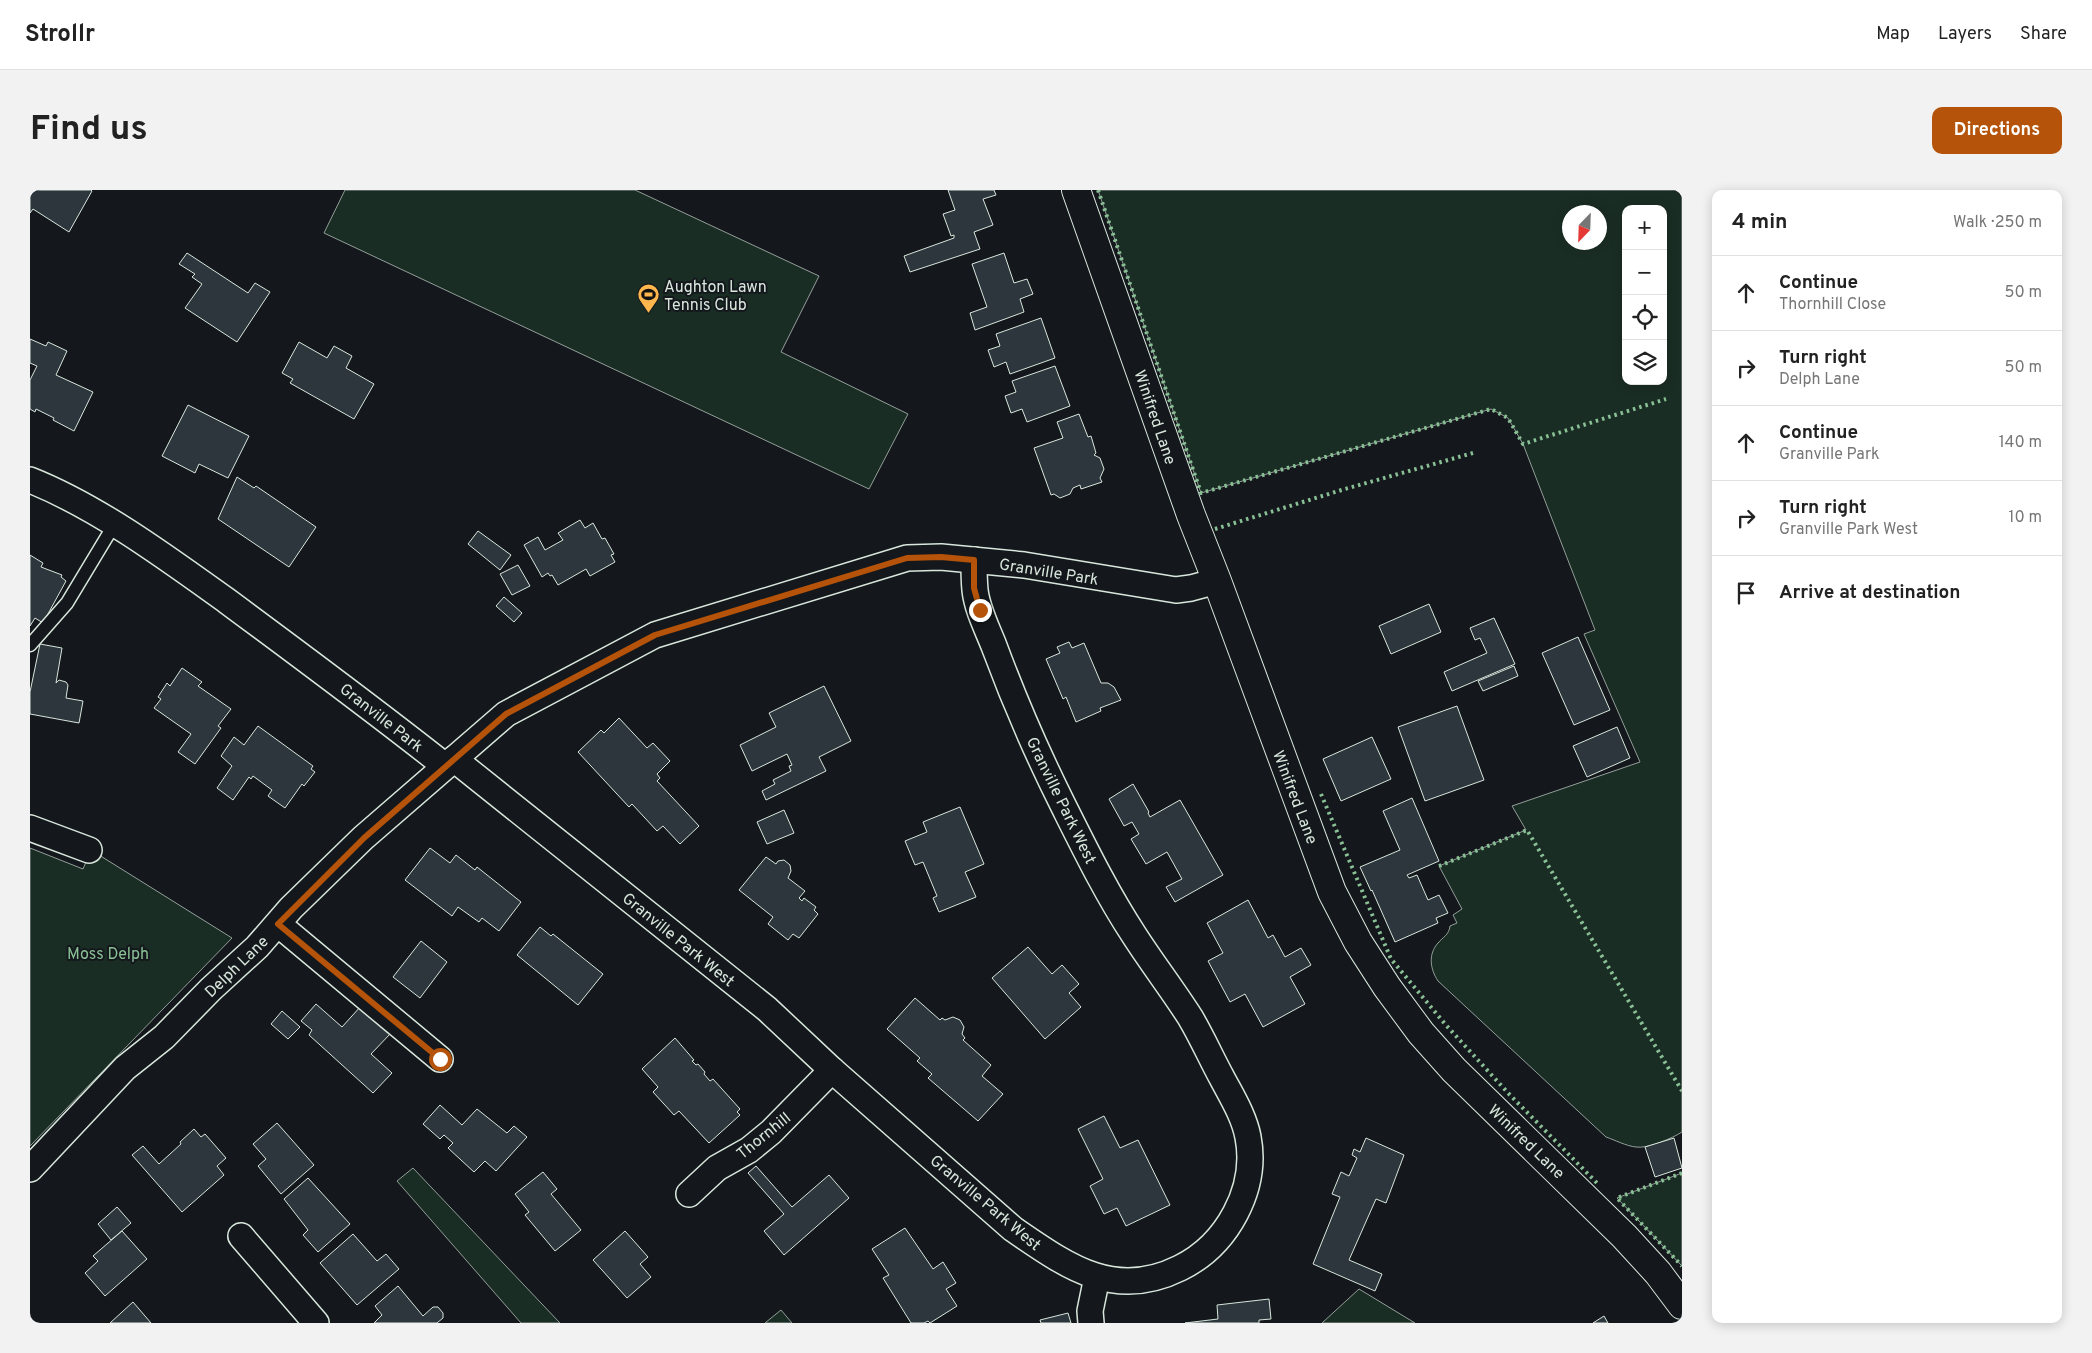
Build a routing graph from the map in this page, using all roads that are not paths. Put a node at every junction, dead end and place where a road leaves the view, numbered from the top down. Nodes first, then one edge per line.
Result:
1 (1076, 190) edge
2 (30, 480) edge
3 (114, 525) junction
4 (974, 560) junction
5 (1217, 581) junction
6 (30, 645) edge
7 (449, 762) junction
8 (30, 828) edge
9 (89, 850) dead end
10 (278, 924) junction
11 (440, 1059) dead end
12 (832, 1070) junction
13 (30, 1169) edge
14 (689, 1194) dead end
15 (241, 1236) dead end
16 (1097, 1277) junction
17 (1682, 1305) edge
18 (316, 1323) edge
19 (1091, 1323) edge

1 - 5 street, Winifred Lane
2 - 3 street, Granville Park
3 - 6 lane
3 - 7 street, Granville Park
4 - 5 street, Granville Park
4 - 7 street, Granville Park
4 - 16 street, Granville Park West
5 - 17 street, Winifred Lane
7 - 10 street, Delph Lane
7 - 12 street, Granville Park West
8 - 9 street
10 - 11 street
10 - 13 street, Delph Lane
12 - 14 street, Thornhill
12 - 16 street, Granville Park West
15 - 18 street
16 - 19 street

